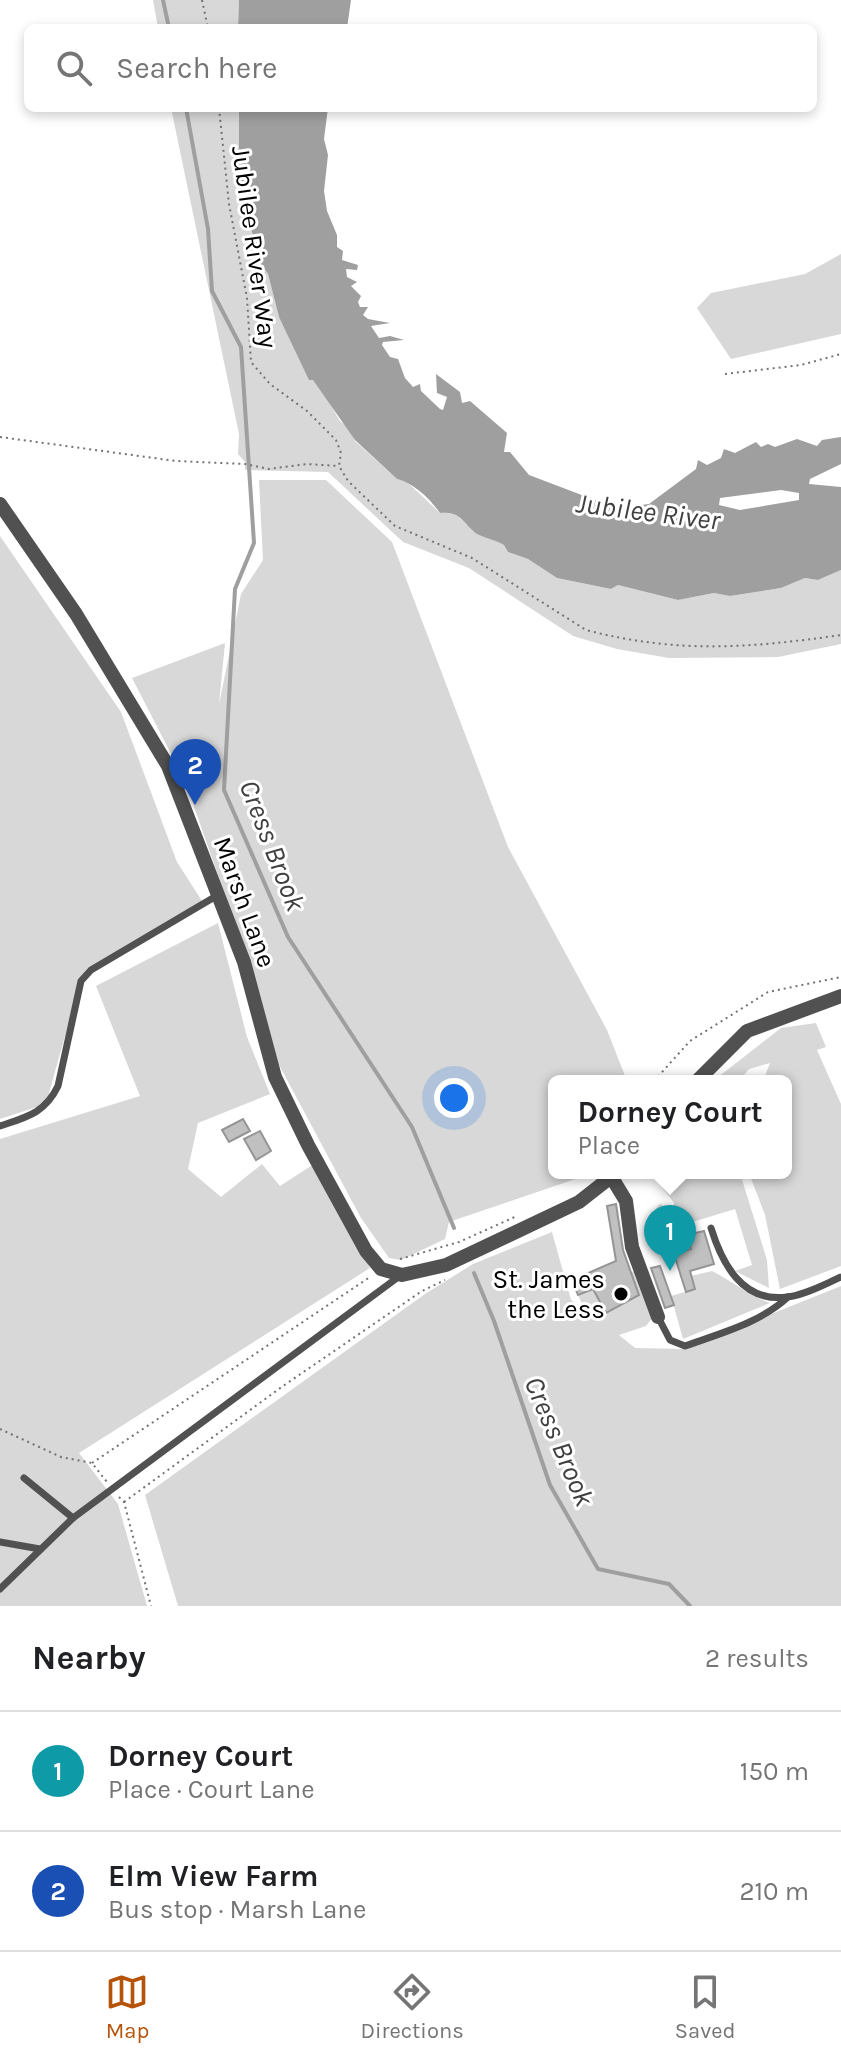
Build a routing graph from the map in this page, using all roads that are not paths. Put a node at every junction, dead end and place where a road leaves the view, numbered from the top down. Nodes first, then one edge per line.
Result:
1 (0, 504) edge
2 (218, 895) junction
3 (841, 996) edge
4 (703, 1075) edge
5 (0, 1126) edge
6 (609, 1179) edge
7 (616, 1179) edge
8 (711, 1228) dead end
9 (402, 1275) junction
10 (841, 1277) edge
11 (788, 1297) junction
12 (658, 1317) joint
13 (24, 1478) dead end
14 (73, 1518) junction
15 (0, 1542) edge
16 (40, 1549) junction
17 (1, 1585) edge

1 - 2 street, Marsh Lane
2 - 5 lane
2 - 9 street, Marsh Lane
3 - 4 street
6 - 9 street
7 - 12 street
8 - 11 lane
9 - 14 lane
10 - 11 lane
11 - 12 lane
13 - 14 lane
14 - 16 lane
15 - 16 lane
16 - 17 lane

